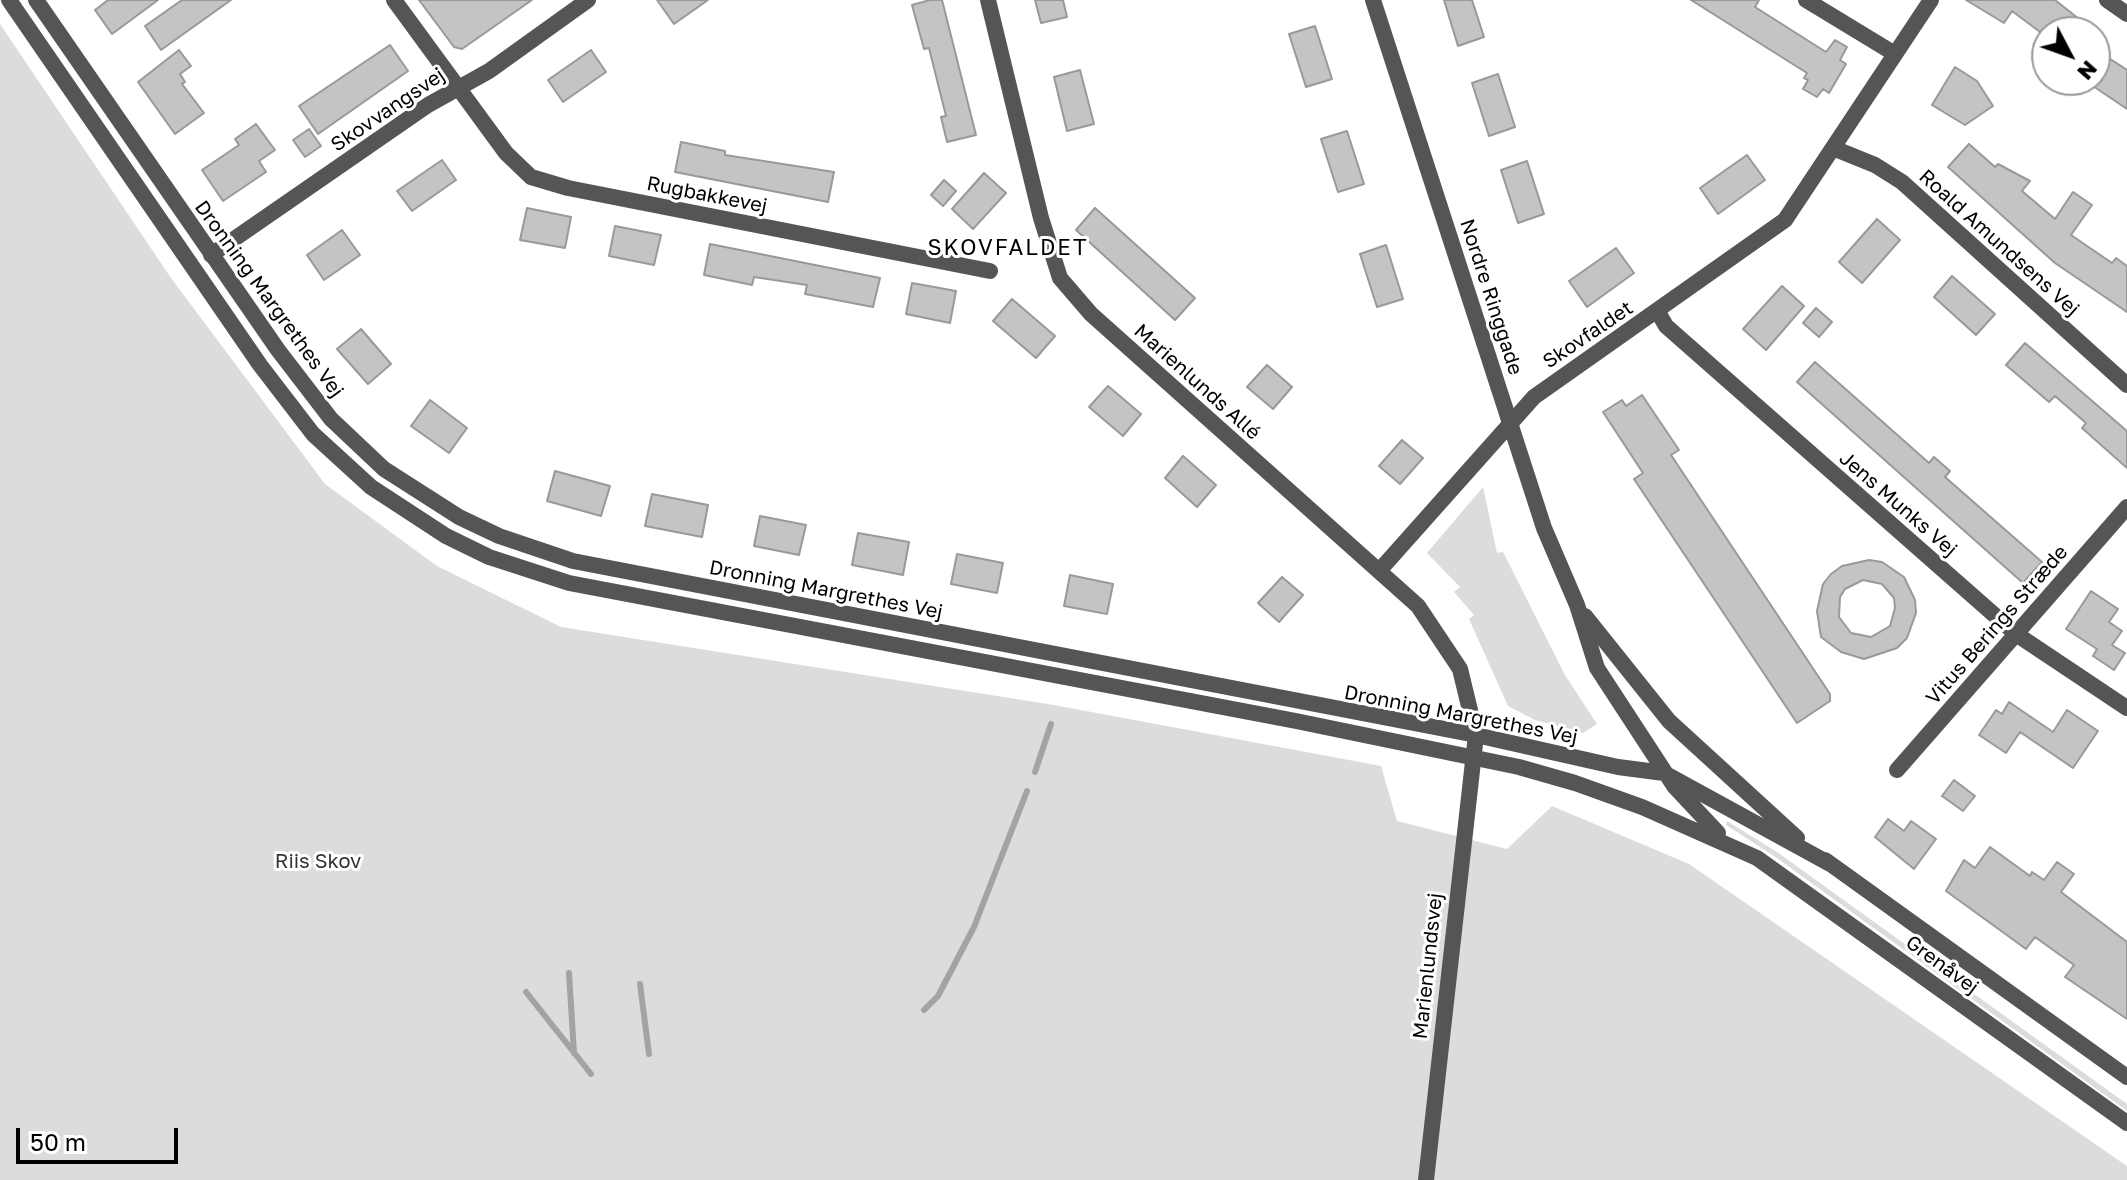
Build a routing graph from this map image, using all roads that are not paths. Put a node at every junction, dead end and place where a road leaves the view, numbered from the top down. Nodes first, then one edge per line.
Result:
1 (9, 0) edge
2 (36, 0) edge
3 (394, 0) edge
4 (588, 0) edge
5 (988, 0) edge
6 (1373, 0) edge
7 (1806, 0) edge
8 (1931, 0) edge
9 (2107, 0) edge
10 (2127, 14) edge
11 (1895, 54) junction
12 (458, 87) junction
13 (1833, 148) junction
14 (211, 255) junction
15 (990, 271) dead end
16 (1658, 312) junction
17 (2127, 385) edge
18 (1510, 423) junction
19 (2127, 507) edge
20 (1379, 571) junction
21 (1577, 605) junction
22 (2016, 634) junction
23 (2127, 708) edge
24 (1637, 733) junction
25 (1476, 735) junction
26 (1472, 757) junction
27 (1618, 767) junction
28 (1897, 770) dead end
29 (1664, 773) junction
30 (1732, 844) junction
31 (1832, 865) junction
32 (2127, 1077) edge
33 (2127, 1123) edge
34 (1426, 1180) edge

1 - 26 street, Dronning Margrethes Vej
2 - 14 street, Dronning Margrethes Vej
3 - 12 street, Rugbakkevej
4 - 12 street, Skovvangsvej
5 - 20 street, Marienlunds Allé
6 - 18 street, Nordre Ringgade
7 - 11 street
8 - 11 street, Skovfaldet
9 - 10 street
11 - 13 street, Skovfaldet
12 - 14 street, Skovvangsvej
12 - 15 street, Rugbakkevej
13 - 16 street, Skovfaldet
13 - 17 street, Roald Amundsens Vej
14 - 25 street, Dronning Margrethes Vej
16 - 18 street, Skovfaldet
16 - 22 street, Jens Munks Vej
18 - 20 street, Skovfaldet
18 - 21 street, Nordre Ringgade
19 - 22 street, Vitus Berings Stræde
20 - 25 street, Marienlunds Allé
21 - 24 street, Nordre Ringgade
21 - 31 street, Nordre Ringgade
22 - 23 street, Jens Munks Vej
22 - 28 street, Vitus Berings Stræde
24 - 27 street
24 - 29 street, Nordre Ringgade
25 - 26 street, Marienlundsvej
25 - 27 street, Dronning Margrethes Vej
26 - 30 street, Dronning Margrethes Vej
26 - 34 street, Marienlundsvej
27 - 29 street, Dronning Margrethes Vej
29 - 30 street, Nordre Ringgade
29 - 31 street, Dronning Margrethes Vej
30 - 33 street, Grenåvej
31 - 32 street, Grenåvej

